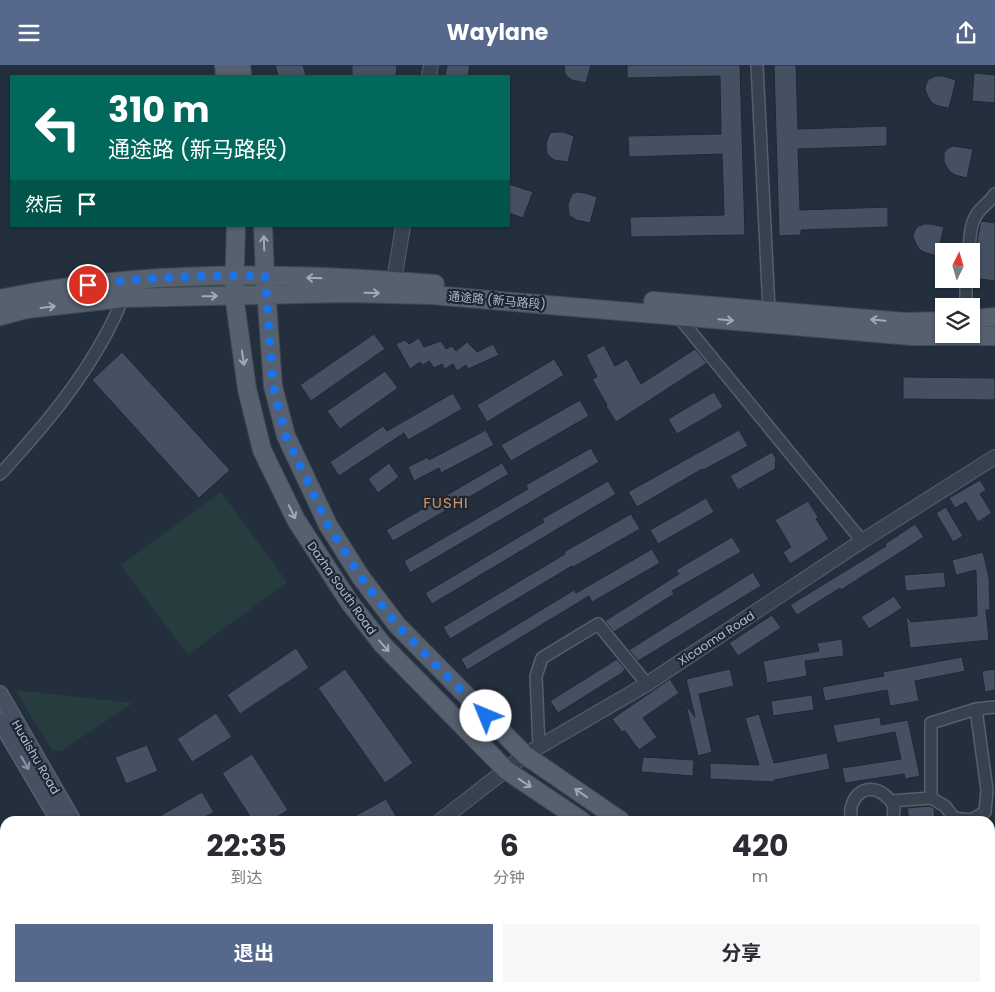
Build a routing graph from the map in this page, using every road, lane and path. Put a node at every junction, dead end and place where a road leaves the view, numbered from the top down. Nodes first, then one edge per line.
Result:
1 (757, 65) edge
2 (995, 194) edge
3 (236, 227) edge
4 (263, 227) edge
5 (403, 227) edge
6 (970, 243) edge
7 (234, 275) junction
8 (265, 276) junction
9 (394, 281) junction
10 (266, 294) junction
11 (234, 295) junction
12 (123, 298) junction
13 (0, 299) edge
14 (769, 310) junction
15 (678, 315) junction
16 (0, 316) edge
17 (995, 317) edge
18 (980, 318) edge
19 (935, 321) edge
20 (935, 336) edge
21 (995, 336) edge
22 (980, 337) edge
23 (980, 341) edge
24 (995, 345) edge
25 (995, 457) edge
26 (0, 474) edge
27 (862, 541) junction
28 (646, 684) junction
29 (0, 694) edge
30 (995, 707) edge
31 (976, 709) junction
32 (0, 721) edge
33 (532, 751) junction
34 (506, 769) junction
35 (932, 798) junction
36 (891, 801) junction
37 (56, 816) edge
38 (70, 816) edge
39 (446, 816) edge
40 (575, 816) edge
41 (615, 816) edge
42 (851, 816) edge
43 (895, 816) edge
44 (953, 816) edge
45 (978, 816) edge

1 - 14 street
2 - 6 street
3 - 7 main road, Dazha South Road
8 -> 4 main road, Dazha South Road
5 - 9 street
7 - 8 main road, 通途路 (新马路段)
7 - 11 main road, Dazha South Road
7 - 13 main road, 通途路 (新马路段)
9 -> 8 main road, 通途路 (新马路段)
8 - 10 main road, Dazha South Road
9 - 14 main road, 通途路 (新马路段)
10 - 11 main road, 通途路 (新马路段)
10 -> 15 main road, 通途路 (新马路段)
10 - 33 main road, Dazha South Road
12 -> 11 main road, 通途路 (新马路段)
11 -> 34 main road, Dazha South Road
16 -> 12 main road, 通途路 (新马路段)
12 - 26 street
19 -> 14 main road, 通途路 (新马路段)
15 -> 20 main road, 通途路 (新马路段)
15 - 27 street
17 - 18 main road
21 - 22 main road, 通途路 (新马路段)
23 - 24 street
25 - 27 street, Xicaoma Road
27 - 28 street, Xicaoma Road
28 - 33 street, Xicaoma Road
28 - 33 street
29 - 38 main road, Huaishu Road
30 - 31 street
31 - 35 street
31 - 45 street
32 -> 37 main road, Huaishu Road
33 - 34 street, Xicaoma Road
41 -> 33 main road, Dazha South Road
34 - 39 street, Xicaoma Road
34 -> 40 main road, Dazha South Road
35 - 36 street
35 - 44 street
36 - 42 street
36 - 43 street

